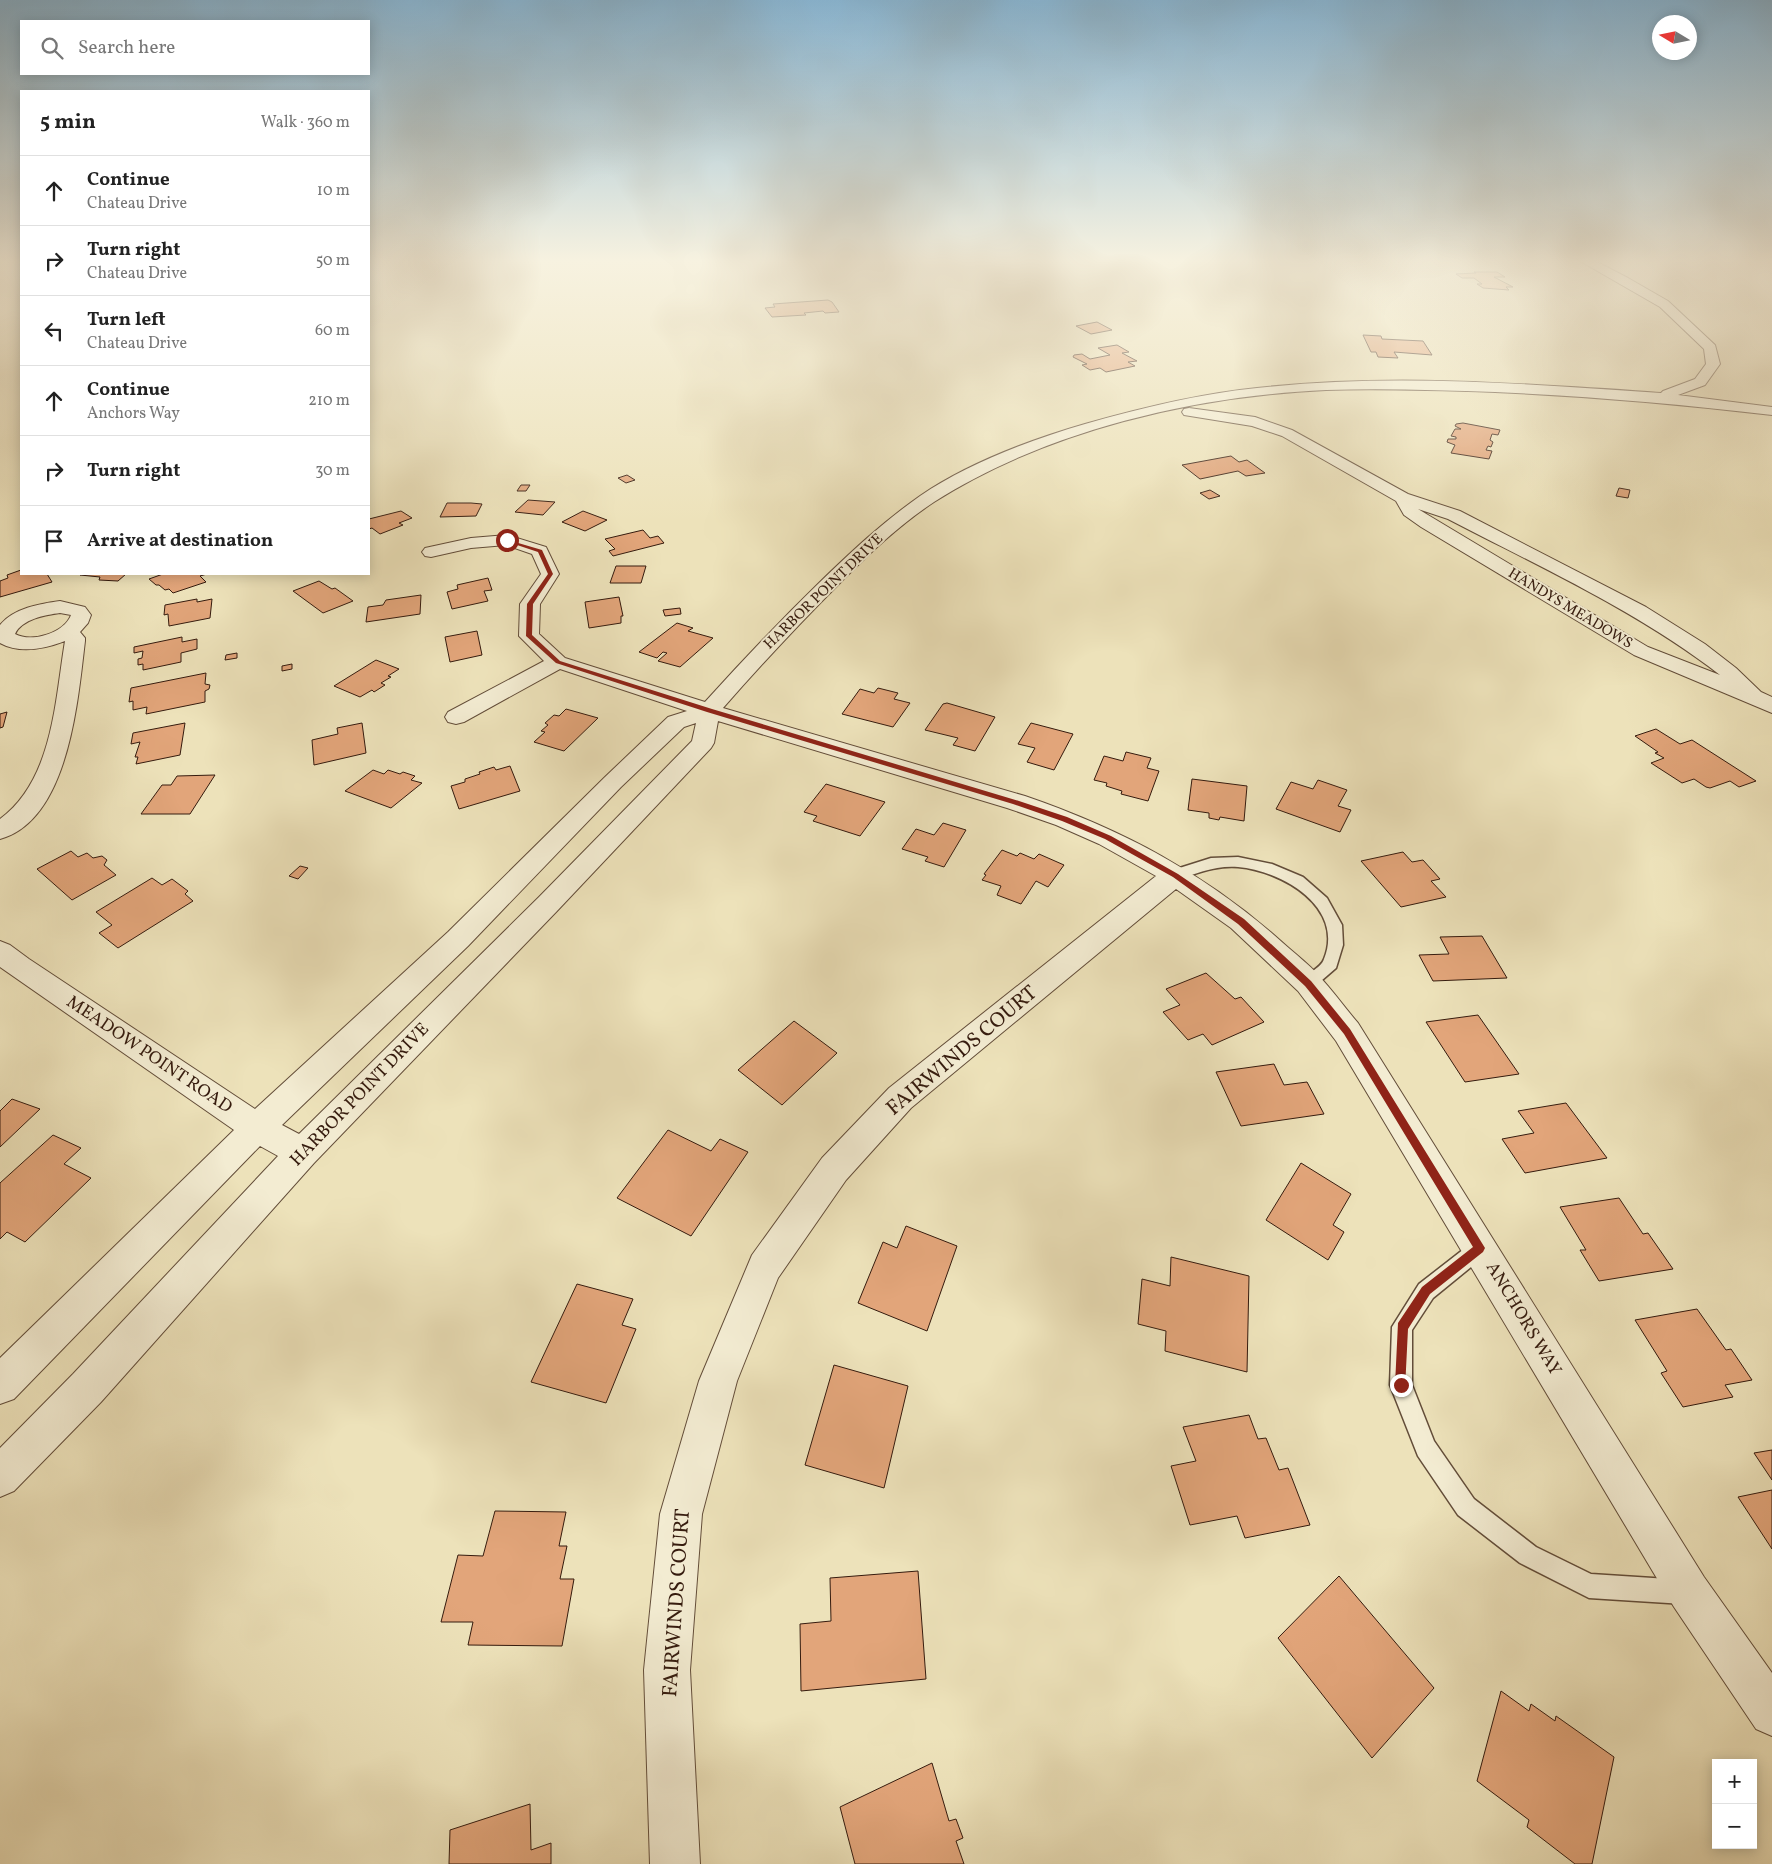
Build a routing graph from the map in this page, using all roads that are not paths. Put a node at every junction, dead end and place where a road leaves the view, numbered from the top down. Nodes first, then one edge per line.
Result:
1 (1710, 348) edge
2 (1327, 386) junction
3 (1666, 398) junction
4 (1299, 402) dead end
5 (1153, 410) junction
6 (1772, 411) edge
7 (1288, 414) dead end
8 (1287, 433) junction
9 (1402, 498) junction
10 (431, 552) dead end
11 (67, 633) dead end
12 (558, 662) junction
13 (1753, 696) junction
14 (1772, 706) edge
15 (709, 711) junction
16 (456, 717) dead end
17 (0, 831) edge
18 (1176, 876) junction
19 (0, 952) edge
20 (1308, 983) junction
21 (258, 1128) junction
22 (302, 1153) junction
23 (1480, 1248) junction
24 (0, 1385) edge
25 (0, 1477) edge
26 (1689, 1592) junction
27 (1772, 1713) edge
28 (675, 1864) edge

1 - 3 street
2 - 3 street, HARBOR POINT DRIVE
2 - 4 street
2 - 5 street, HARBOR POINT DRIVE
3 - 6 street, HARBOR POINT DRIVE
5 - 8 street, HANDYS MEADOWS
5 - 15 street, HARBOR POINT DRIVE
7 - 8 street
8 - 9 street, HANDYS MEADOWS
9 - 13 street, HANDYS MEADOWS
9 - 13 street, HANDYS MEADOWS
10 - 12 street
11 - 17 street
12 - 15 street, ANCHORS WAY
12 - 16 street
13 - 14 street, HANDYS MEADOWS
15 - 18 street, ANCHORS WAY
15 - 21 street
15 - 22 street, HARBOR POINT DRIVE
18 - 20 street, ANCHORS WAY
18 - 20 lane
18 - 28 street, FAIRWINDS COURT
19 - 21 street, MEADOW POINT ROAD
20 - 23 street, ANCHORS WAY
21 - 22 street, MEADOW POINT ROAD
21 - 24 street
22 - 25 street, HARBOR POINT DRIVE
23 - 26 street, ANCHORS WAY
23 - 26 lane
26 - 27 street, ANCHORS WAY

